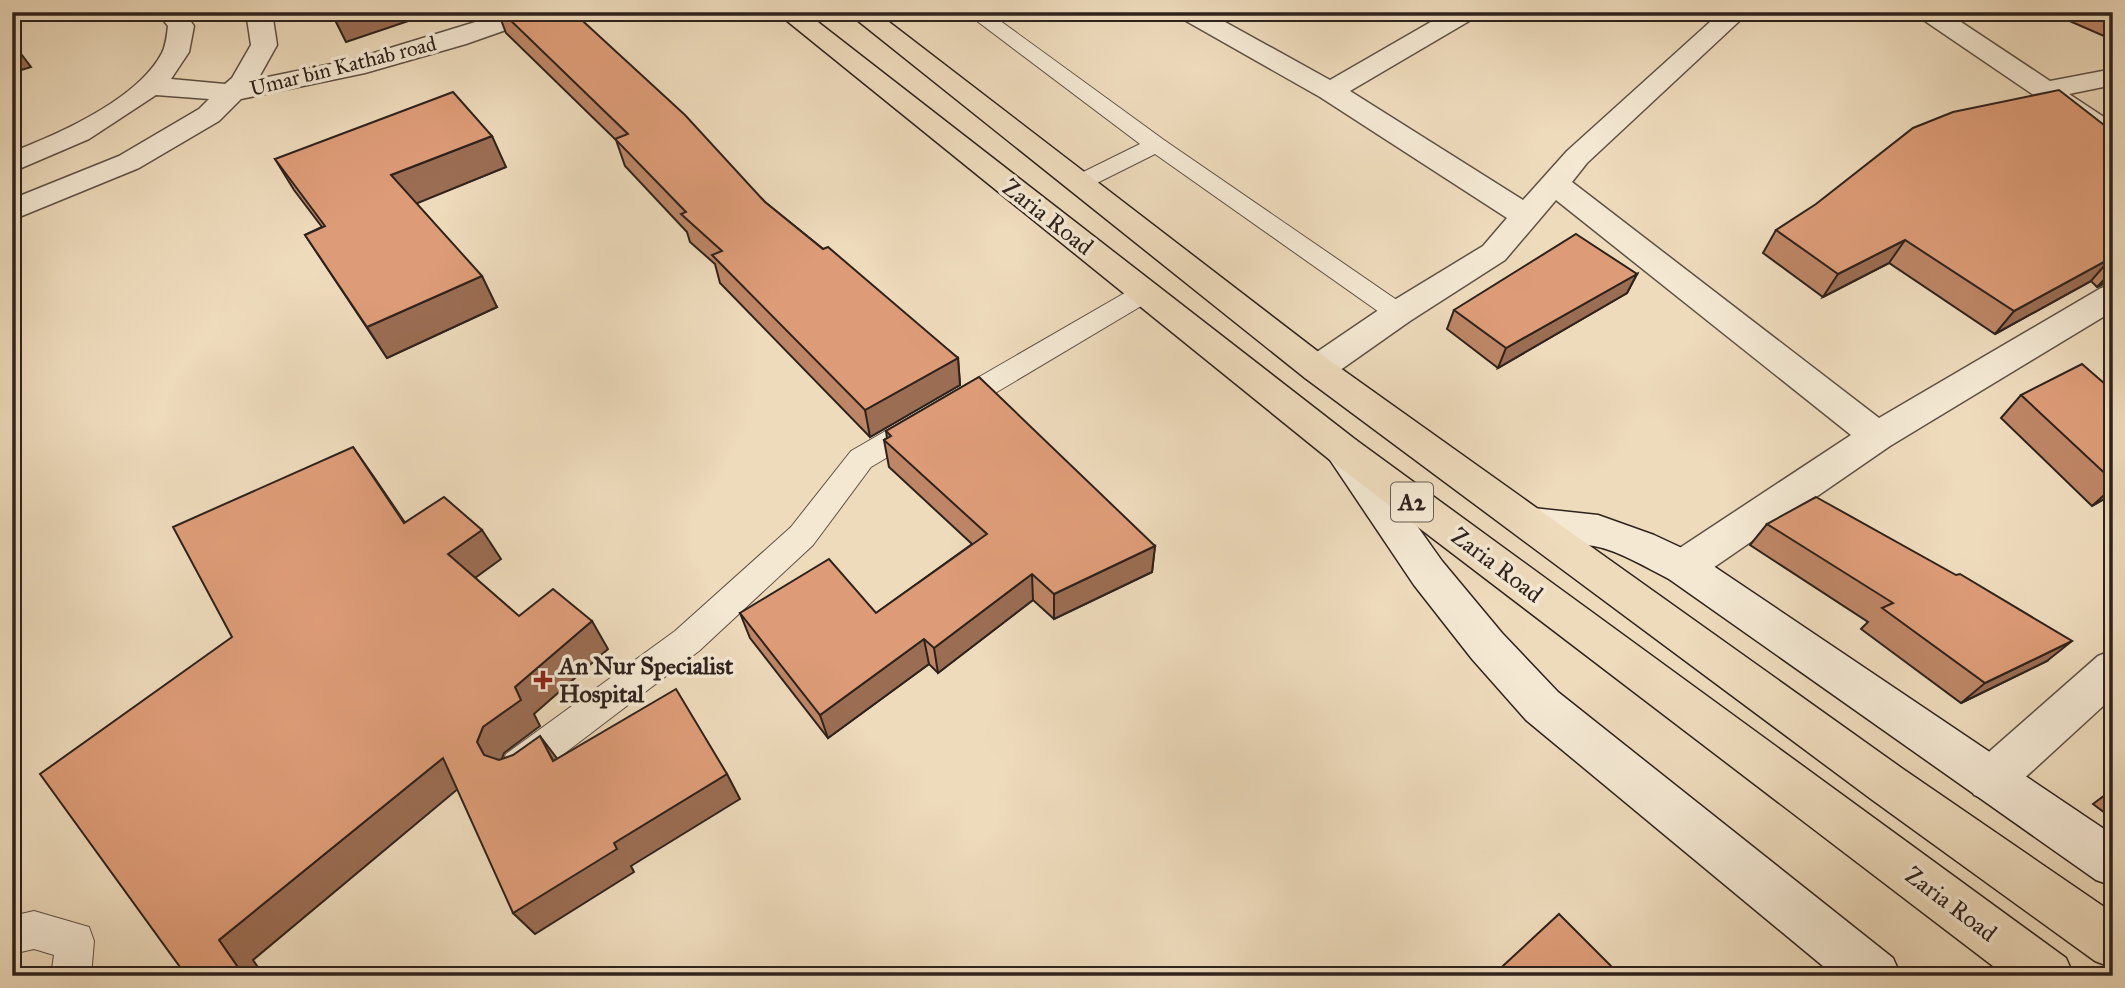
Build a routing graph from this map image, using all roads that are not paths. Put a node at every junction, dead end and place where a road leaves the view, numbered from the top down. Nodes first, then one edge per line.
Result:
1 (170, 12) edge
2 (259, 12) edge
3 (534, 12) edge
4 (789, 12) edge
5 (860, 12) edge
6 (975, 12) edge
7 (1188, 12) edge
8 (1467, 12) edge
9 (1736, 12) edge
10 (1928, 12) edge
11 (2113, 77) edge
12 (152, 86) junction
13 (2047, 90) junction
14 (1329, 92) junction
15 (232, 93) junction
16 (2113, 136) edge
17 (1156, 145) junction
18 (12, 163) edge
19 (1079, 183) junction
20 (1555, 183) junction
21 (12, 210) edge
22 (1526, 216) junction
23 (1144, 293) junction
24 (2113, 296) edge
25 (1398, 313) junction
26 (1317, 369) junction
27 (1877, 436) junction
28 (1343, 450) junction
29 (1532, 524) junction
30 (1683, 567) junction
31 (2113, 669) edge
32 (519, 766) edge
33 (1990, 779) junction
34 (2113, 863) edge
35 (12, 936) edge
36 (2113, 943) edge
37 (71, 976) edge
38 (1875, 976) edge
39 (2048, 976) edge

1 - 12 street
2 - 15 street
3 - 15 street, Umar bin Kathab road
4 - 23 highway, Zaria Road / A2
5 - 19 highway, Zaria Road / A2
6 - 17 lane
7 - 14 street
8 - 14 street
9 - 20 street
10 - 13 street
11 - 13 street
12 - 15 street
12 - 18 street
13 - 16 street
14 - 22 street
15 - 21 street
17 - 19 lane
17 - 25 lane
19 - 26 highway, Zaria Road / A2
20 - 22 street
20 - 27 street
22 - 25 street
23 - 28 highway, Zaria Road / A2
23 - 32 lane
24 - 27 street
25 - 26 street
26 - 29 highway, Zaria Road / A2
27 - 30 street
28 - 38 street
28 - 39 highway, Zaria Road / A2
29 - 30 street
29 - 36 highway, Zaria Road / A2
30 - 33 street
31 - 33 street
33 - 34 street
35 - 37 lane

